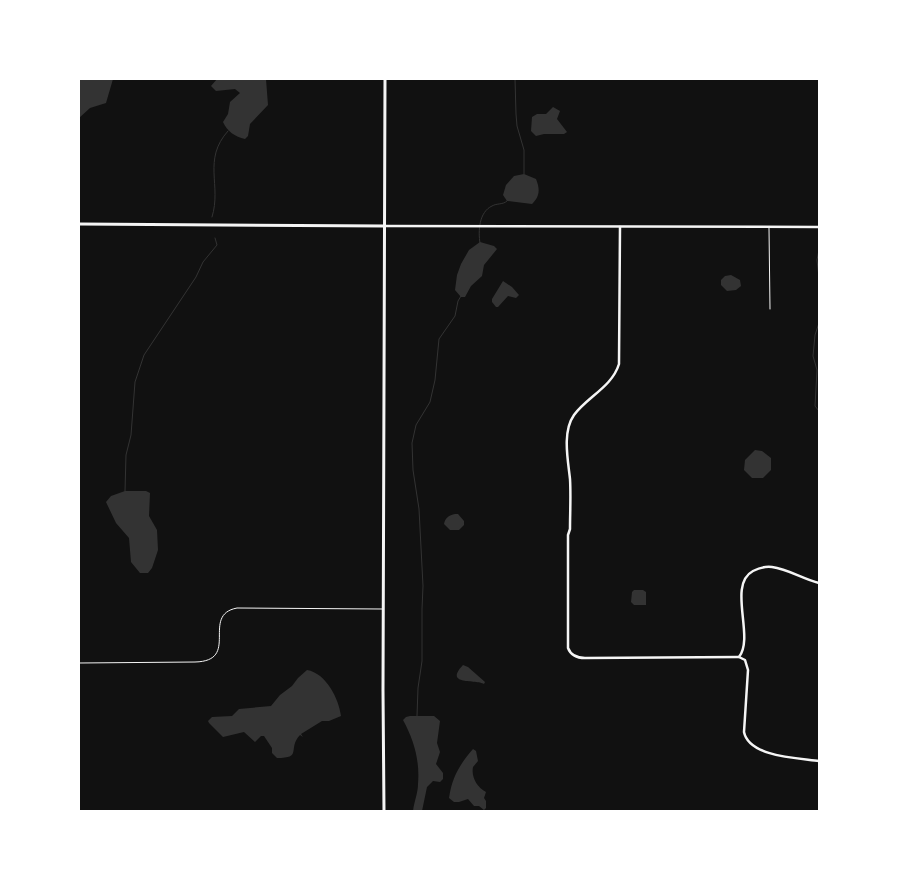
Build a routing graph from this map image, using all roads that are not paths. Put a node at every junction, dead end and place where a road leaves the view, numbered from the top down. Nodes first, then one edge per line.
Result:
1 (385, 79) edge
2 (79, 224) edge
3 (385, 226) junction
4 (620, 227) junction
5 (769, 227) junction
6 (819, 227) edge
7 (770, 309) dead end
8 (819, 583) edge
9 (383, 609) junction
10 (739, 657) junction
11 (79, 663) edge
12 (819, 761) edge
13 (384, 811) edge

1 - 3 street
2 - 3 street
3 - 4 street
3 - 9 street
4 - 5 street
4 - 10 street
5 - 6 street
5 - 7 lane
8 - 10 street
9 - 11 lane
9 - 13 street
10 - 12 street

